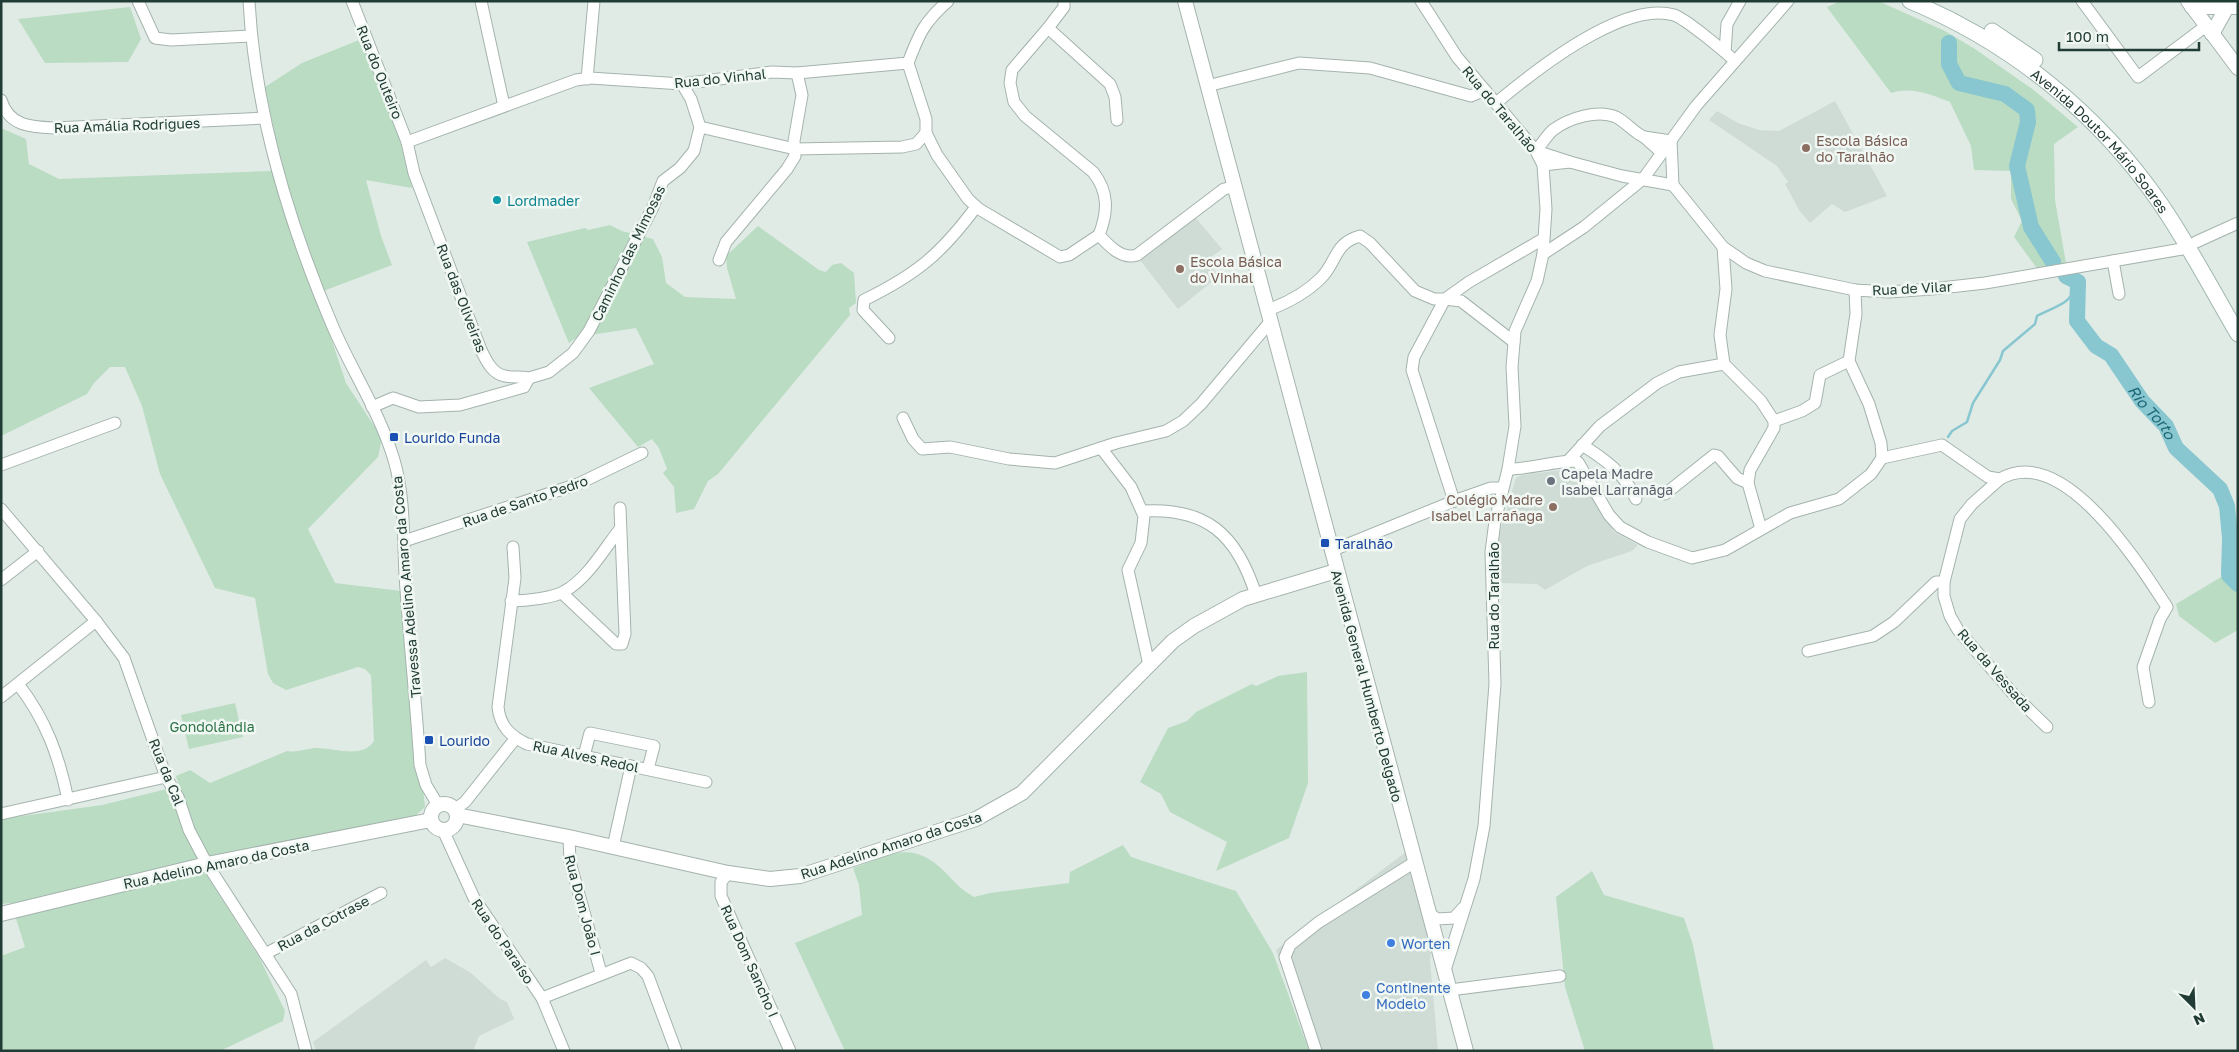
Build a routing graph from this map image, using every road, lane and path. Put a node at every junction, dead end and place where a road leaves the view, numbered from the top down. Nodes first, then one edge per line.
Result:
1 (138, 1) edge
2 (249, 1) edge
3 (352, 1) edge
4 (481, 1) edge
5 (594, 1) edge
6 (948, 1) edge
7 (1064, 1) edge
8 (1185, 1) edge
9 (1421, 1) edge
10 (1740, 1) edge
11 (1788, 1) edge
12 (1910, 1) edge
13 (1935, 1) edge
14 (2082, 1) edge
15 (2190, 4) edge
16 (2232, 7) edge
17 (1048, 28) junction
18 (2209, 30) junction
19 (251, 36) junction
20 (1725, 52) junction
21 (1735, 61) junction
22 (908, 62) junction
23 (2238, 68) edge
24 (797, 73) junction
25 (587, 79) junction
26 (682, 84) junction
27 (1208, 86) junction
28 (1484, 90) junction
29 (1, 100) edge
30 (1496, 103) junction
31 (504, 106) junction
32 (265, 118) junction
33 (1117, 120) dead end
34 (700, 127) junction
35 (926, 133) junction
36 (1644, 137) junction
37 (1671, 141) junction
38 (408, 142) junction
39 (795, 148) junction
40 (1536, 151) junction
41 (1662, 153) junction
42 (1570, 162) junction
43 (1543, 165) junction
44 (1643, 178) junction
45 (1673, 184) junction
46 (1234, 187) junction
47 (976, 207) junction
48 (2238, 223) edge
49 (1099, 235) junction
50 (1542, 239) junction
51 (2192, 245) junction
52 (1723, 247) junction
53 (1543, 254) junction
54 (720, 260) dead end
55 (2113, 261) junction
56 (1855, 290) junction
57 (2119, 294) dead end
58 (1444, 299) junction
59 (2238, 314) edge
60 (1269, 316) junction
61 (2238, 334) edge
62 (890, 338) dead end
63 (1514, 342) junction
64 (1849, 361) junction
65 (1724, 364) junction
66 (529, 378) junction
67 (372, 407) junction
68 (904, 418) dead end
69 (1774, 421) junction
70 (115, 424) dead end
71 (1582, 445) junction
72 (1101, 448) junction
73 (642, 453) dead end
74 (1882, 458) junction
75 (1569, 460) junction
76 (1, 465) edge
77 (1508, 469) junction
78 (2000, 479) junction
79 (1748, 483) junction
80 (1502, 488) junction
81 (1665, 494) dead end
82 (1636, 499) dead end
83 (1454, 501) junction
84 (620, 508) dead end
85 (1, 509) edge
86 (1142, 510) junction
87 (620, 529) junction
88 (1761, 530) junction
89 (404, 540) junction
90 (513, 547) dead end
91 (38, 551) junction
92 (1331, 551) junction
93 (1336, 571) junction
94 (1, 580) edge
95 (1944, 582) junction
96 (562, 593) junction
97 (1256, 595) junction
98 (511, 601) junction
99 (96, 621) junction
100 (1808, 650) dead end
101 (1149, 665) junction
102 (18, 684) junction
103 (1, 697) edge
104 (2149, 702) dead end
105 (2046, 727) dead end
106 (516, 739) junction
107 (584, 756) junction
108 (631, 766) junction
109 (648, 769) junction
110 (166, 777) junction
111 (706, 782) dead end
112 (68, 800) junction
113 (438, 805) junction
114 (456, 812) junction
115 (1, 814) edge
116 (431, 820) junction
117 (443, 830) junction
118 (570, 837) junction
119 (613, 847) junction
120 (1415, 862) junction
121 (207, 864) junction
122 (728, 872) junction
123 (381, 893) dead end
124 (1464, 907) junction
125 (1429, 913) junction
126 (1, 914) edge
127 (265, 954) junction
128 (1445, 970) junction
129 (601, 973) junction
130 (1560, 976) dead end
131 (1450, 990) junction
132 (542, 998) junction
133 (306, 1051) edge
134 (564, 1051) edge
135 (676, 1051) edge
136 (790, 1051) edge
137 (1316, 1051) edge
138 (1466, 1051) edge

1 - 19 street
2 - 19 street, Travessa Adelino Amaro da Costa
3 - 38 street, Rua do Outeiro
4 - 31 street
5 - 25 street
6 - 22 street
7 - 17 street
8 - 27 street, Avenida General Humberto Delgado
9 - 28 street, Rua do Taralhão
10 - 20 street
11 - 21 street
12 - 51 main road, Avenida Doutor Mário Soares
13 - 51 main road, Avenida Doutor Mário Soares
14 - 18 street
15 - 16 street
15 - 18 street
16 - 18 street
17 - 33 street
17 - 49 street
18 - 23 street
19 - 32 street, Travessa Adelino Amaro da Costa
20 - 21 street
20 - 30 street
21 - 37 street
22 - 24 street, Rua do Vinhal
22 - 35 street
24 - 26 street, Rua do Vinhal
24 - 39 street
25 - 26 street, Rua do Vinhal
25 - 31 street, Rua do Vinhal
26 - 34 street
27 - 28 street
27 - 46 street, Avenida General Humberto Delgado
28 - 30 street, Rua do Taralhão
29 - 32 street, Rua Amália Rodrigues
30 - 40 street, Rua do Taralhão
31 - 38 street, Rua do Vinhal
32 - 67 street, Travessa Adelino Amaro da Costa
34 - 39 street
34 - 66 street, Caminho das Mimosas
35 - 39 street
35 - 47 street
36 - 37 street
36 - 40 street
36 - 41 street
37 - 41 street
37 - 45 street
38 - 66 street, Rua das Oliveiras
39 - 54 street
40 - 42 street
40 - 43 street, Rua do Taralhão
41 - 44 street
42 - 43 street
42 - 44 street
43 - 50 street, Rua do Taralhão
44 - 45 street
44 - 53 street
45 - 52 street, Rua de Vilar
46 - 49 street
46 - 60 street, Avenida General Humberto Delgado
47 - 49 street
47 - 62 street
48 - 51 street, Rua de Vilar
50 - 53 street, Rua do Taralhão
50 - 58 street
51 - 55 street, Rua de Vilar
51 - 59 main road, Avenida Doutor Mário Soares
51 - 61 main road, Avenida Doutor Mário Soares
52 - 56 street, Rua de Vilar
52 - 65 street
53 - 63 street, Rua do Taralhão
55 - 56 street, Rua de Vilar
55 - 57 street
56 - 64 street
58 - 60 street
58 - 63 street
58 - 83 street
60 - 72 street
60 - 92 street, Avenida General Humberto Delgado
63 - 77 street, Rua do Taralhão
64 - 69 street
64 - 74 street
65 - 69 street
65 - 71 street
66 - 67 street
67 - 89 street, Travessa Adelino Amaro da Costa
68 - 72 street
69 - 79 street
70 - 76 street
71 - 75 street
71 - 82 street
72 - 86 street
73 - 89 street, Rua de Santo Pedro
74 - 78 street
74 - 88 street
75 - 77 street
75 - 88 street
77 - 80 street, Rua do Taralhão
78 - 95 street, Rua da Vessada
78 - 104 street
79 - 81 street
79 - 88 street
80 - 83 street
80 - 124 street, Rua do Taralhão
83 - 92 street
84 - 87 street
85 - 91 street, Rua da Cal
86 - 97 street
86 - 101 street
87 - 96 street
87 - 96 street
89 - 113 street, Travessa Adelino Amaro da Costa
90 - 98 street, Rua Alves Redol
91 - 94 street
91 - 99 street, Rua da Cal
92 - 93 street, Avenida General Humberto Delgado
93 - 97 street, Rua Adelino Amaro da Costa
93 - 120 street, Avenida General Humberto Delgado
95 - 100 street
95 - 105 street, Rua da Vessada
96 - 98 street
97 - 101 street, Rua Adelino Amaro da Costa
98 - 106 street, Rua Alves Redol
99 - 102 street
99 - 110 street, Rua da Cal
101 - 122 street, Rua Adelino Amaro da Costa
102 - 103 street
102 - 112 street
106 - 107 street, Rua Alves Redol
106 - 114 street
107 - 108 street, Rua Alves Redol
107 - 109 street
108 - 109 street, Rua Alves Redol
108 - 119 street
109 - 111 street, Rua Alves Redol
110 - 112 street
110 - 121 street, Rua da Cal
112 - 115 street
113 - 114 street
113 - 116 street
114 - 117 street
114 - 118 street, Rua Adelino Amaro da Costa
116 - 117 street
116 - 121 street, Rua Adelino Amaro da Costa
117 - 132 street, Rua do Paraíso
118 - 119 street, Rua Adelino Amaro da Costa
118 - 129 street, Rua Dom João I
119 - 122 street, Rua Adelino Amaro da Costa
120 - 125 street, Avenida General Humberto Delgado
120 - 137 street
121 - 126 street, Rua Adelino Amaro da Costa
121 - 127 street, Rua da Cal
122 - 136 street, Rua Dom Sancho I
123 - 127 street, Rua da Cotrase
124 - 125 street
124 - 128 street, Rua do Taralhão
125 - 128 street, Avenida General Humberto Delgado
127 - 133 street, Rua da Cal
128 - 131 street, Avenida General Humberto Delgado
129 - 132 street
129 - 135 street
130 - 131 street
131 - 138 street, Avenida General Humberto Delgado
132 - 134 street, Rua do Paraíso

